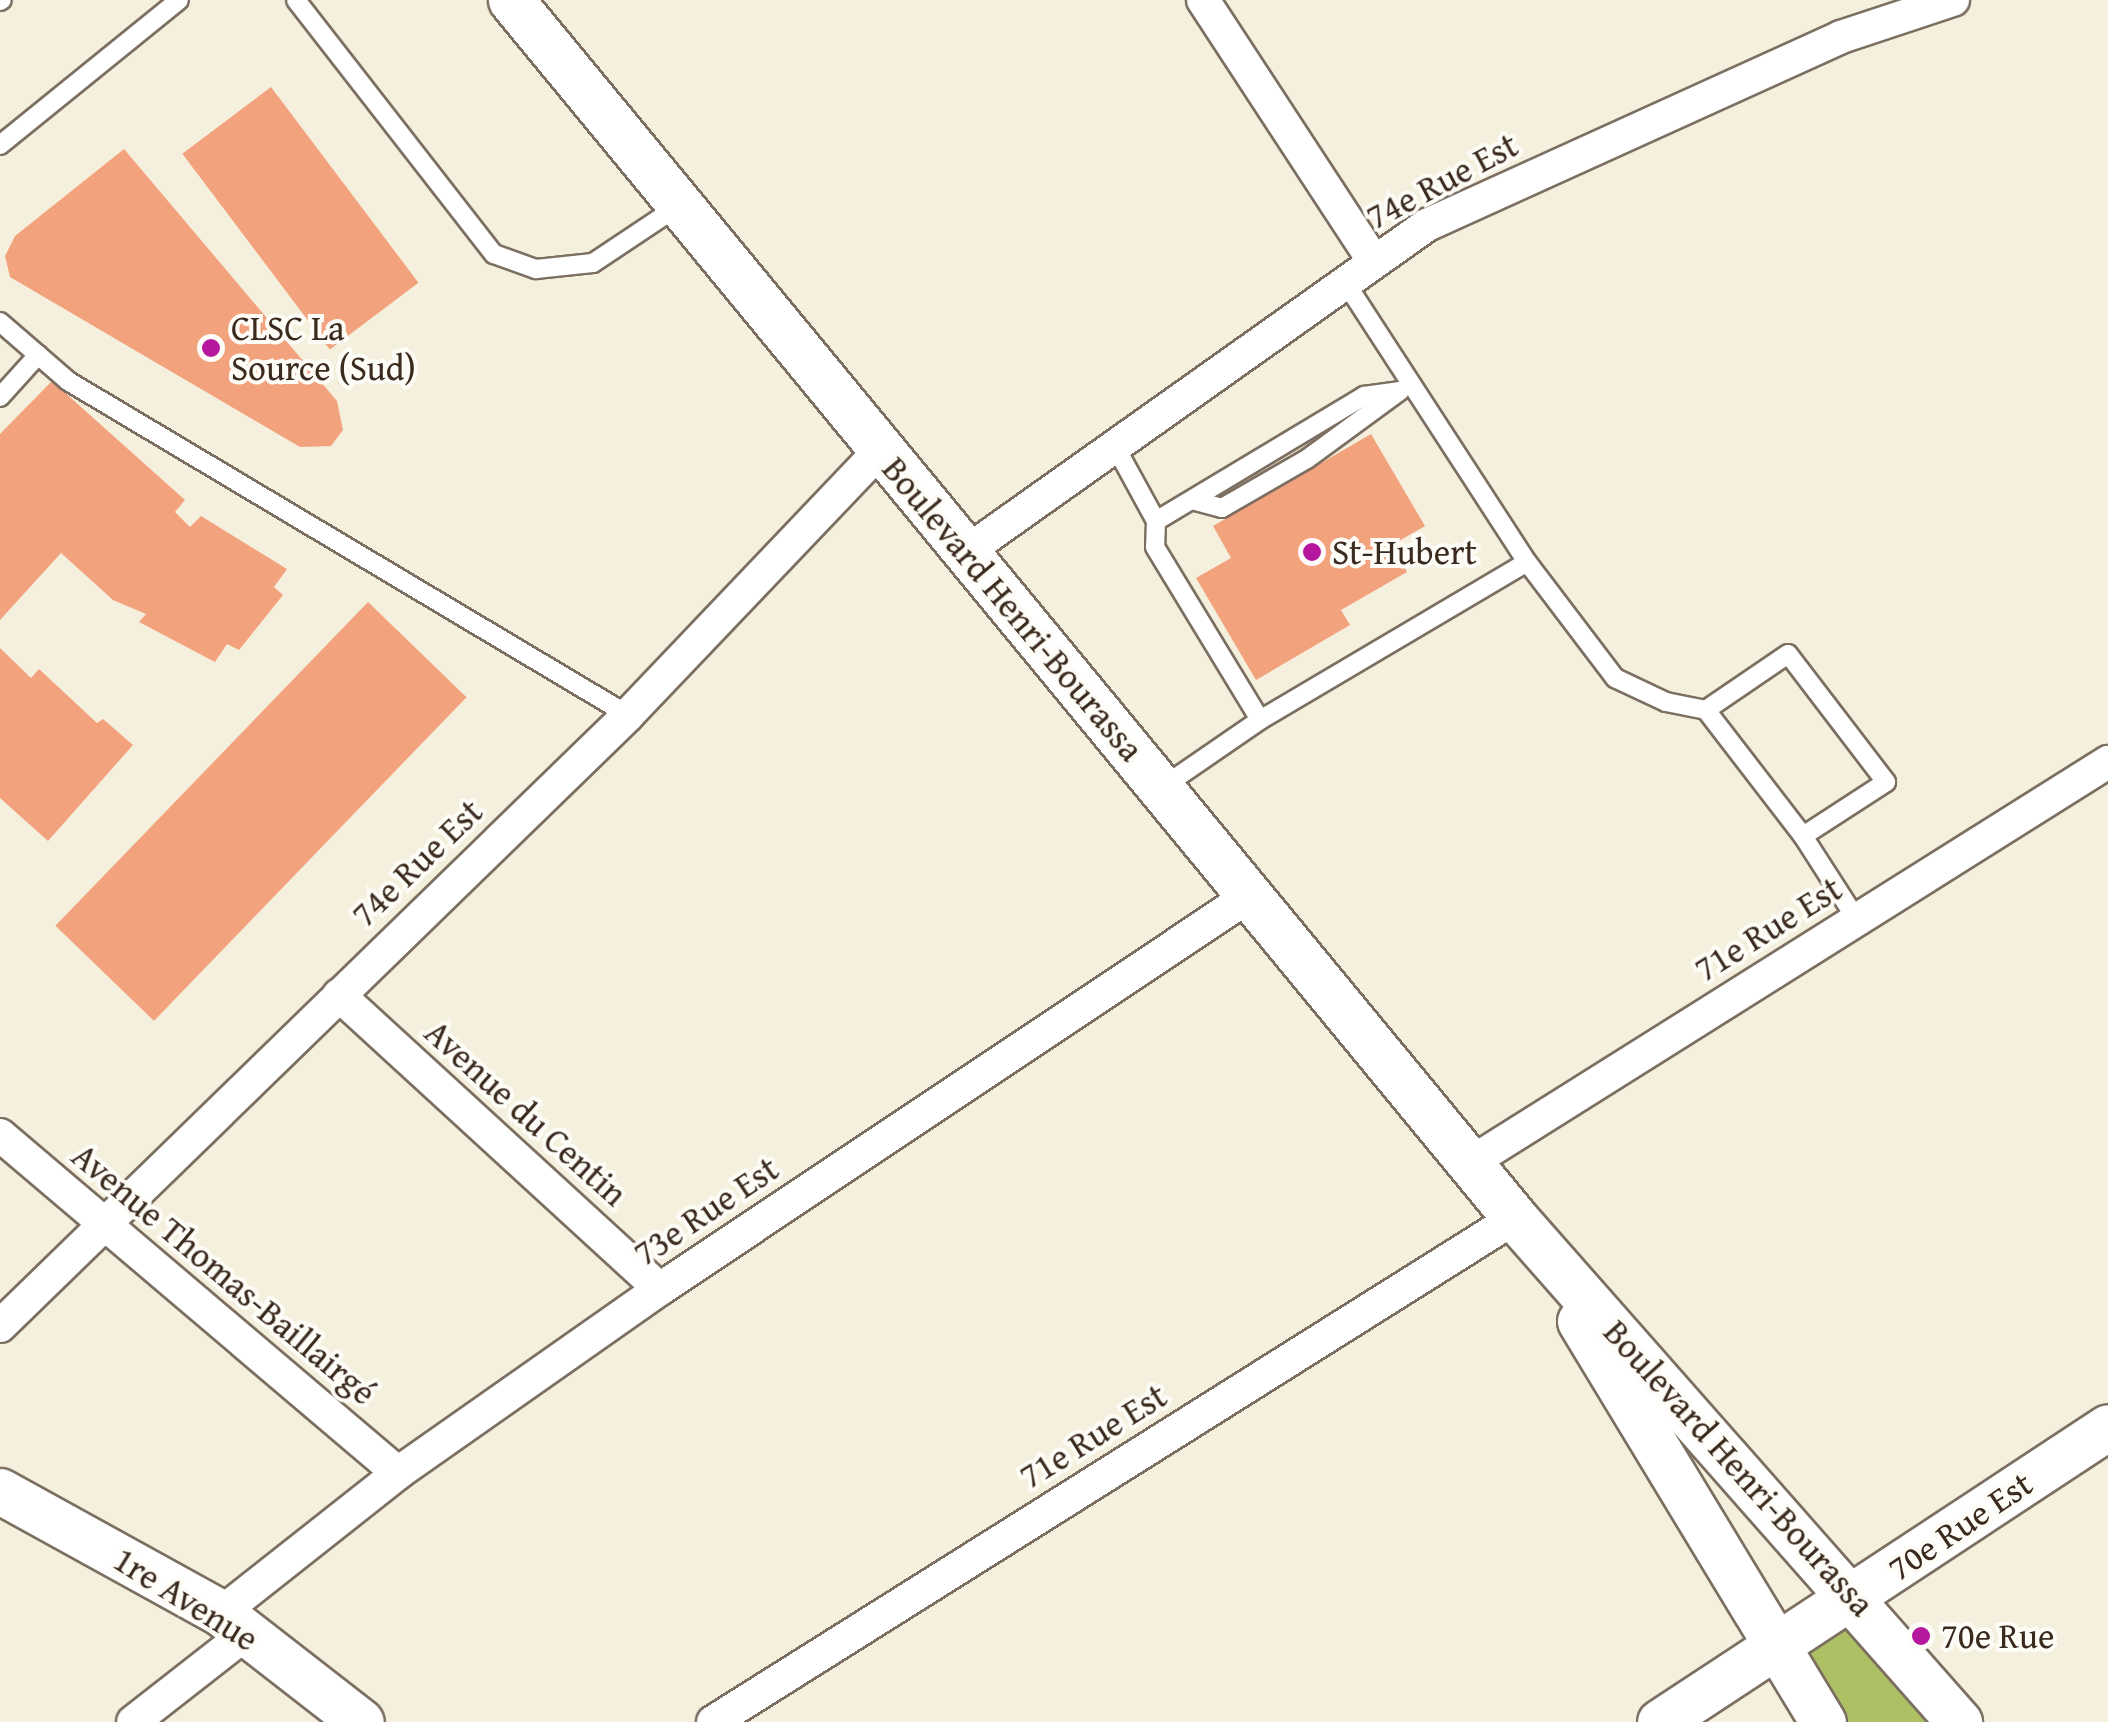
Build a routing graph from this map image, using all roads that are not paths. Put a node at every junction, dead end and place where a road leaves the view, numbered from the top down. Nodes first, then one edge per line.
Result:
1 (179, 0) edge
2 (296, 0) edge
3 (511, 0) edge
4 (1203, 0) edge
5 (1953, 0) edge
6 (0, 145) edge
7 (680, 206) junction
8 (1374, 261) junction
9 (1345, 282) junction
10 (1, 324) edge
11 (38, 355) junction
12 (1405, 388) junction
13 (0, 397) edge
14 (1115, 446) junction
15 (881, 449) junction
16 (1156, 521) junction
17 (966, 552) junction
18 (1528, 562) junction
19 (1706, 710) junction
20 (628, 715) junction
21 (1260, 720) junction
22 (2108, 762) edge
23 (1161, 788) junction
24 (1803, 836) junction
25 (1249, 896) junction
26 (1857, 920) junction
27 (339, 996) junction
28 (0, 1135) edge
29 (1470, 1164) junction
30 (1515, 1218) junction
31 (104, 1228) junction
32 (660, 1289) junction
33 (0, 1326) edge
34 (2108, 1427) edge
35 (398, 1473) junction
36 (0, 1490) edge
37 (1854, 1597) junction
38 (234, 1623) junction
39 (1781, 1645) junction
40 (133, 1722) edge
41 (362, 1722) edge
42 (713, 1722) edge
43 (1660, 1722) edge
44 (1824, 1722) edge
45 (1959, 1722) edge

1 - 6 lane
2 - 7 lane
3 - 7 main road, Boulevard Henri-Bourassa
4 - 8 street
5 - 8 street, 74e Rue Est
7 - 15 main road, Boulevard Henri-Bourassa
8 - 9 street, 74e Rue Est
9 - 12 lane
9 - 14 street, 74e Rue Est
10 - 11 lane
11 - 13 lane
11 - 20 lane
12 - 16 lane
12 - 18 lane
14 - 16 lane
14 - 17 street, 74e Rue Est
15 - 17 main road, Boulevard Henri-Bourassa
15 - 20 street, 74e Rue Est
16 - 21 lane
17 - 23 main road, Boulevard Henri-Bourassa
18 - 19 lane
18 - 21 lane
19 - 24 lane
19 - 24 lane
20 - 27 street, 74e Rue Est
21 - 23 lane
22 - 26 street, 71e Rue Est
23 - 25 main road, Boulevard Henri-Bourassa
24 - 26 lane
25 - 29 main road, Boulevard Henri-Bourassa
25 - 32 street, 73e Rue Est
26 - 29 street, 71e Rue Est
27 - 31 street, 74e Rue Est
27 - 32 street, Avenue du Centin
28 - 31 street, Avenue Thomas-Baillairgé
29 - 30 main road, Boulevard Henri-Bourassa
30 - 37 main road, Boulevard Henri-Bourassa
30 - 39 main road, Boulevard Henri-Bourassa
30 - 42 street, 71e Rue Est
31 - 33 street, 74e Rue Est
31 - 35 street, Avenue Thomas-Baillairgé
32 - 35 street, 73e Rue Est
34 - 37 main road, 70e Rue Est
35 - 38 street, 73e Rue Est
36 - 38 main road, 1re Avenue
37 - 39 main road, 70e Rue Est
37 - 45 main road, Boulevard Henri-Bourassa
38 - 40 street, 73e Rue Est
38 - 41 main road, 1re Avenue
39 - 43 main road, 70e Rue Est
39 - 44 main road, Boulevard Henri-Bourassa

